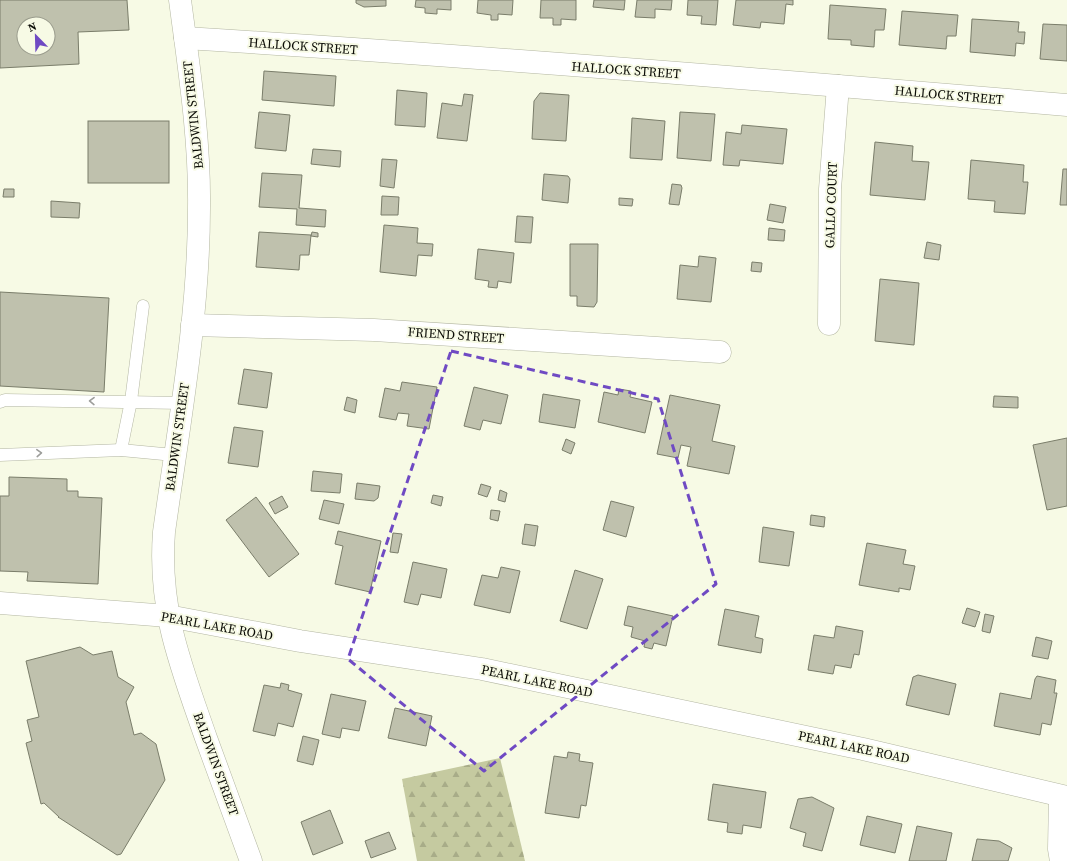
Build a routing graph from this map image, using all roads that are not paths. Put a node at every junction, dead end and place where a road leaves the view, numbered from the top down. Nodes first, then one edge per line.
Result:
1 (180, 0) edge
2 (185, 38) junction
3 (838, 86) junction
4 (1067, 105) edge
5 (143, 306) dead end
6 (829, 324) dead end
7 (192, 325) junction
8 (720, 352) dead end
9 (131, 401) junction
10 (0, 402) edge
11 (182, 403) junction
12 (121, 450) junction
13 (0, 455) edge
14 (174, 455) junction
15 (0, 603) edge
16 (168, 616) junction
17 (1064, 796) edge
18 (251, 861) edge
19 (1061, 861) edge

1 - 2 main road, BALDWIN STREET
2 - 3 main road, HALLOCK STREET
2 - 7 main road, BALDWIN STREET
3 - 4 main road, HALLOCK STREET
3 - 6 main road, GALLO COURT
5 - 9 lane
7 - 8 main road, FRIEND STREET
7 - 11 main road, BALDWIN STREET
9 -> 10 lane
9 - 11 lane
9 - 12 lane
11 - 14 main road, BALDWIN STREET
13 -> 12 lane
12 - 14 lane
14 - 16 main road, BALDWIN STREET
15 - 16 main road, PEARL LAKE ROAD
16 - 17 main road, PEARL LAKE ROAD
16 - 18 main road, BALDWIN STREET
17 - 19 main road

